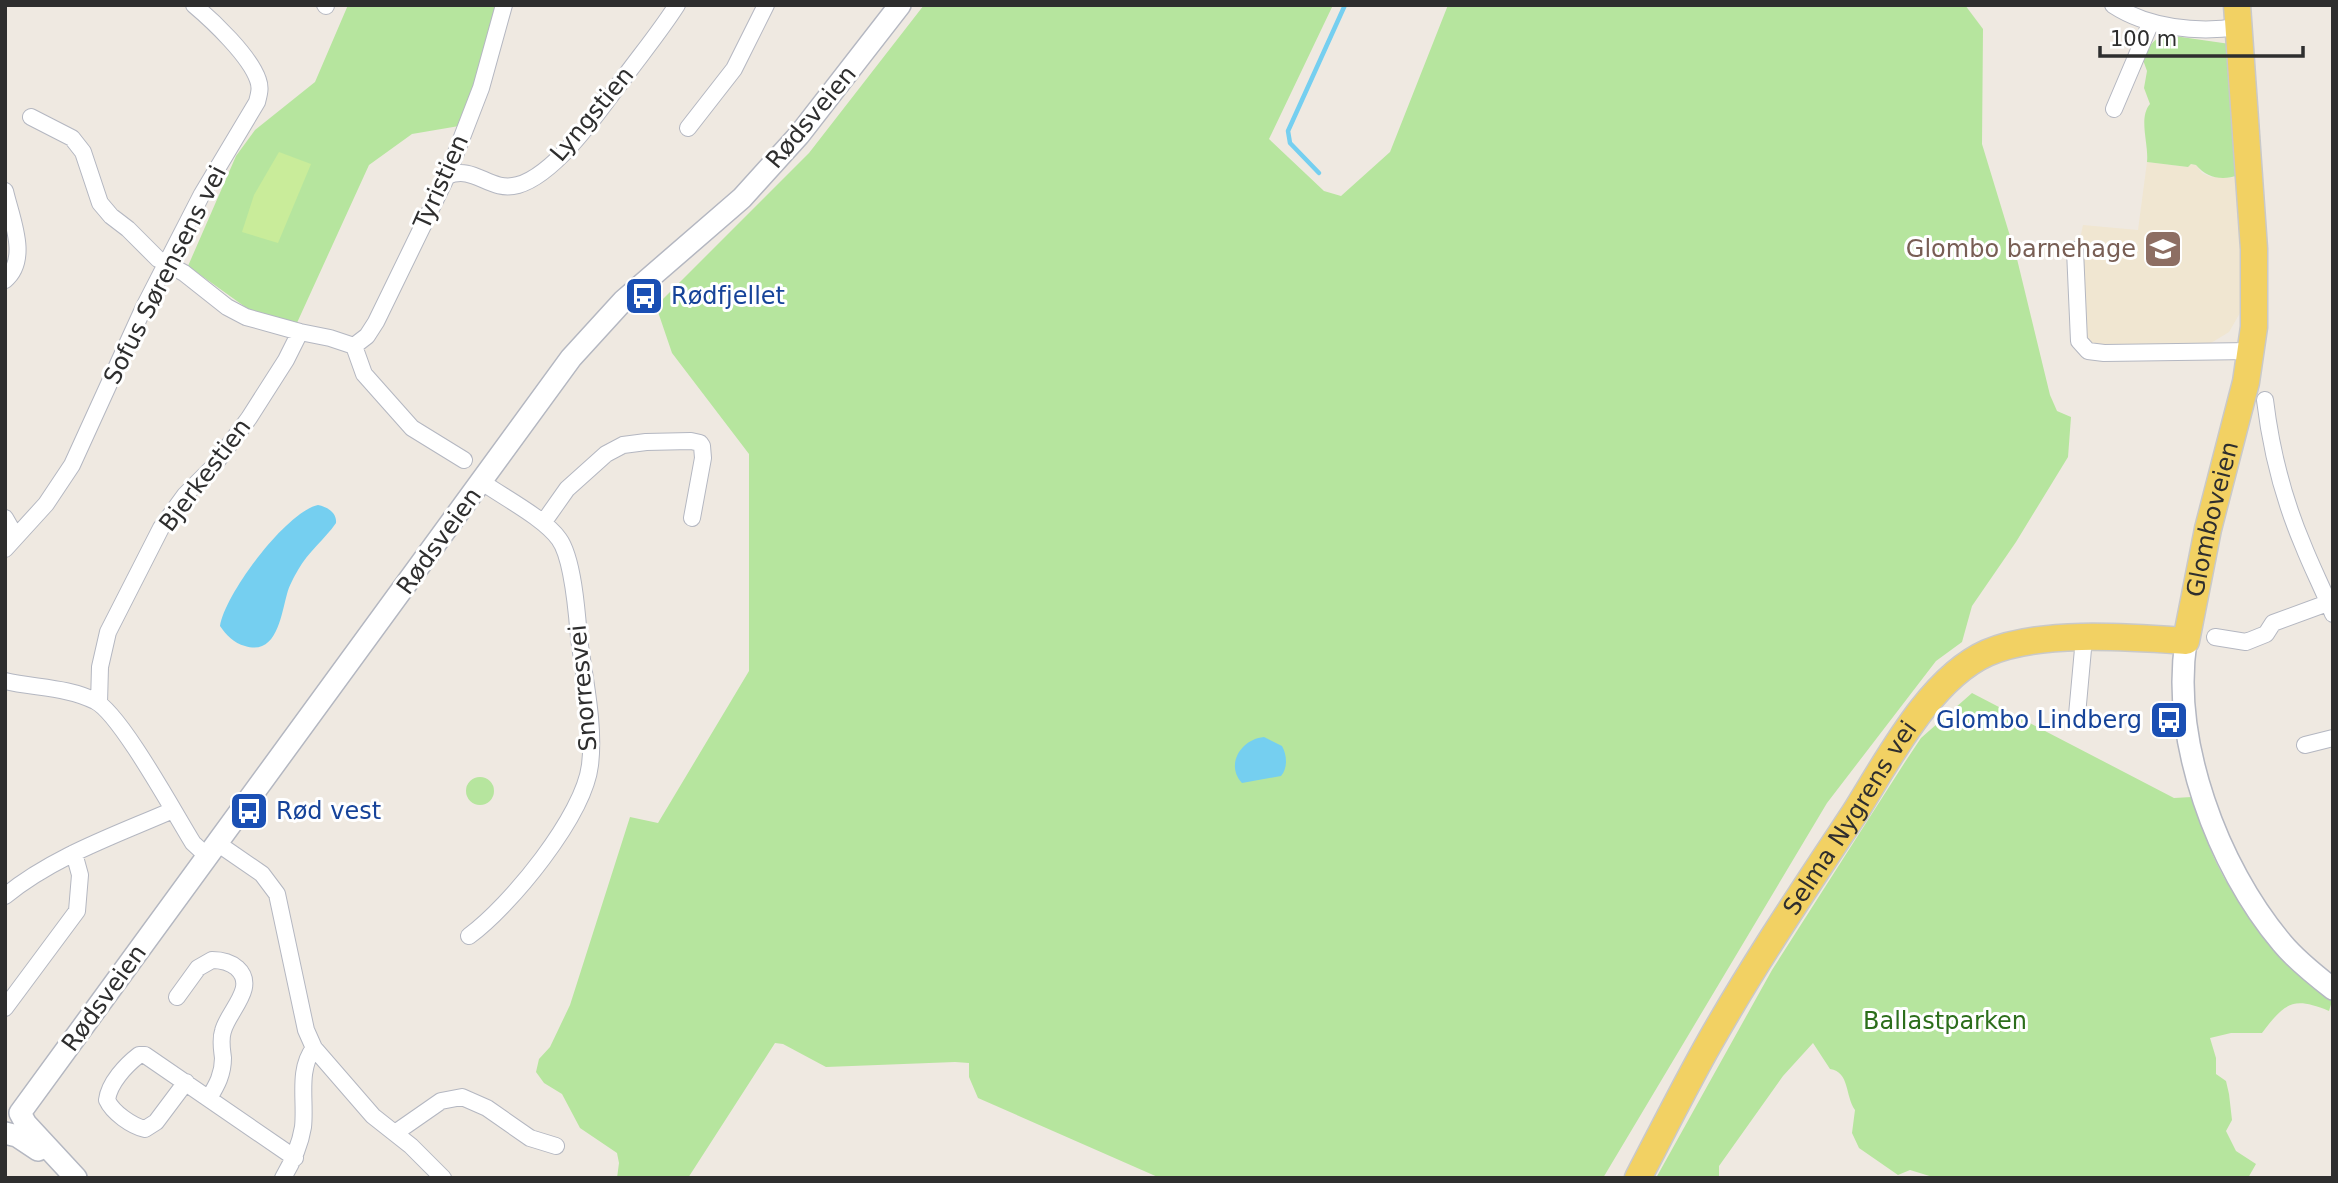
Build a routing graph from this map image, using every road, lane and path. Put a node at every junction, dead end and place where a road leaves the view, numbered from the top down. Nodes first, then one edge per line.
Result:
1 (194, 5) edge
2 (504, 5) edge
3 (677, 5) edge
4 (766, 5) edge
5 (900, 5) edge
6 (2113, 5) edge
7 (2237, 16) edge
8 (2151, 22) junction
9 (2114, 109) dead end
10 (32, 117) dead end
11 (688, 128) dead end
12 (447, 176) junction
13 (5, 191) edge
14 (2075, 250) dead end
15 (167, 264) junction
16 (5, 280) edge
17 (300, 332) junction
18 (354, 346) junction
19 (2251, 351) junction
20 (2265, 400) dead end
21 (464, 460) dead end
22 (482, 482) junction
23 (5, 518) edge
24 (692, 518) dead end
25 (543, 523) junction
26 (10, 543) edge
27 (2331, 606) edge
28 (2214, 637) dead end
29 (2084, 638) junction
30 (2186, 641) junction
31 (5, 681) edge
32 (99, 703) junction
33 (2077, 715) dead end
34 (2333, 738) edge
35 (2305, 745) dead end
36 (173, 810) junction
37 (212, 849) junction
38 (74, 853) junction
39 (5, 896) edge
40 (469, 936) dead end
41 (2333, 989) edge
42 (177, 997) dead end
43 (5, 1008) edge
44 (314, 1048) junction
45 (186, 1083) junction
46 (209, 1098) junction
47 (12, 1127) edge
48 (395, 1133) junction
49 (556, 1146) dead end
50 (295, 1158) junction
51 (75, 1178) edge
52 (283, 1178) edge
53 (443, 1178) edge
54 (1638, 1178) edge

1 - 15 street, Sofus Sørensens vei
2 - 12 street, Tyristien
3 - 12 street, Lyngstien
4 - 11 street
5 - 22 street, Rødsveien
6 - 8 street
7 - 8 street
7 - 19 main road, Glomboveien
8 - 9 street
10 - 15 street
12 - 18 street, Tyristien
13 - 16 street
14 - 19 street
15 - 17 street
15 - 26 street, Sofus Sørensens vei
17 - 18 street
17 - 32 street, Bjerkestien
18 - 21 street
19 - 30 main road, Glomboveien
20 - 27 street
22 - 25 street, Snorresvei
22 - 37 street, Rødsveien
23 - 26 street
24 - 25 street
25 - 40 street, Snorresvei
27 - 28 street
29 - 30 main road, Selma Nygrens vei
29 - 33 street
29 - 54 main road, Selma Nygrens vei
30 - 41 street, Glomboveien
31 - 32 street
32 - 36 street
34 - 35 street
36 - 37 street
36 - 38 street
37 - 44 street
37 - 47 street, Rødsveien
38 - 39 street
38 - 43 street
42 - 46 street
44 - 48 street
44 - 50 street
45 - 45 street
45 - 46 street
46 - 50 street
47 - 51 street
48 - 49 street
48 - 53 street
50 - 52 street

